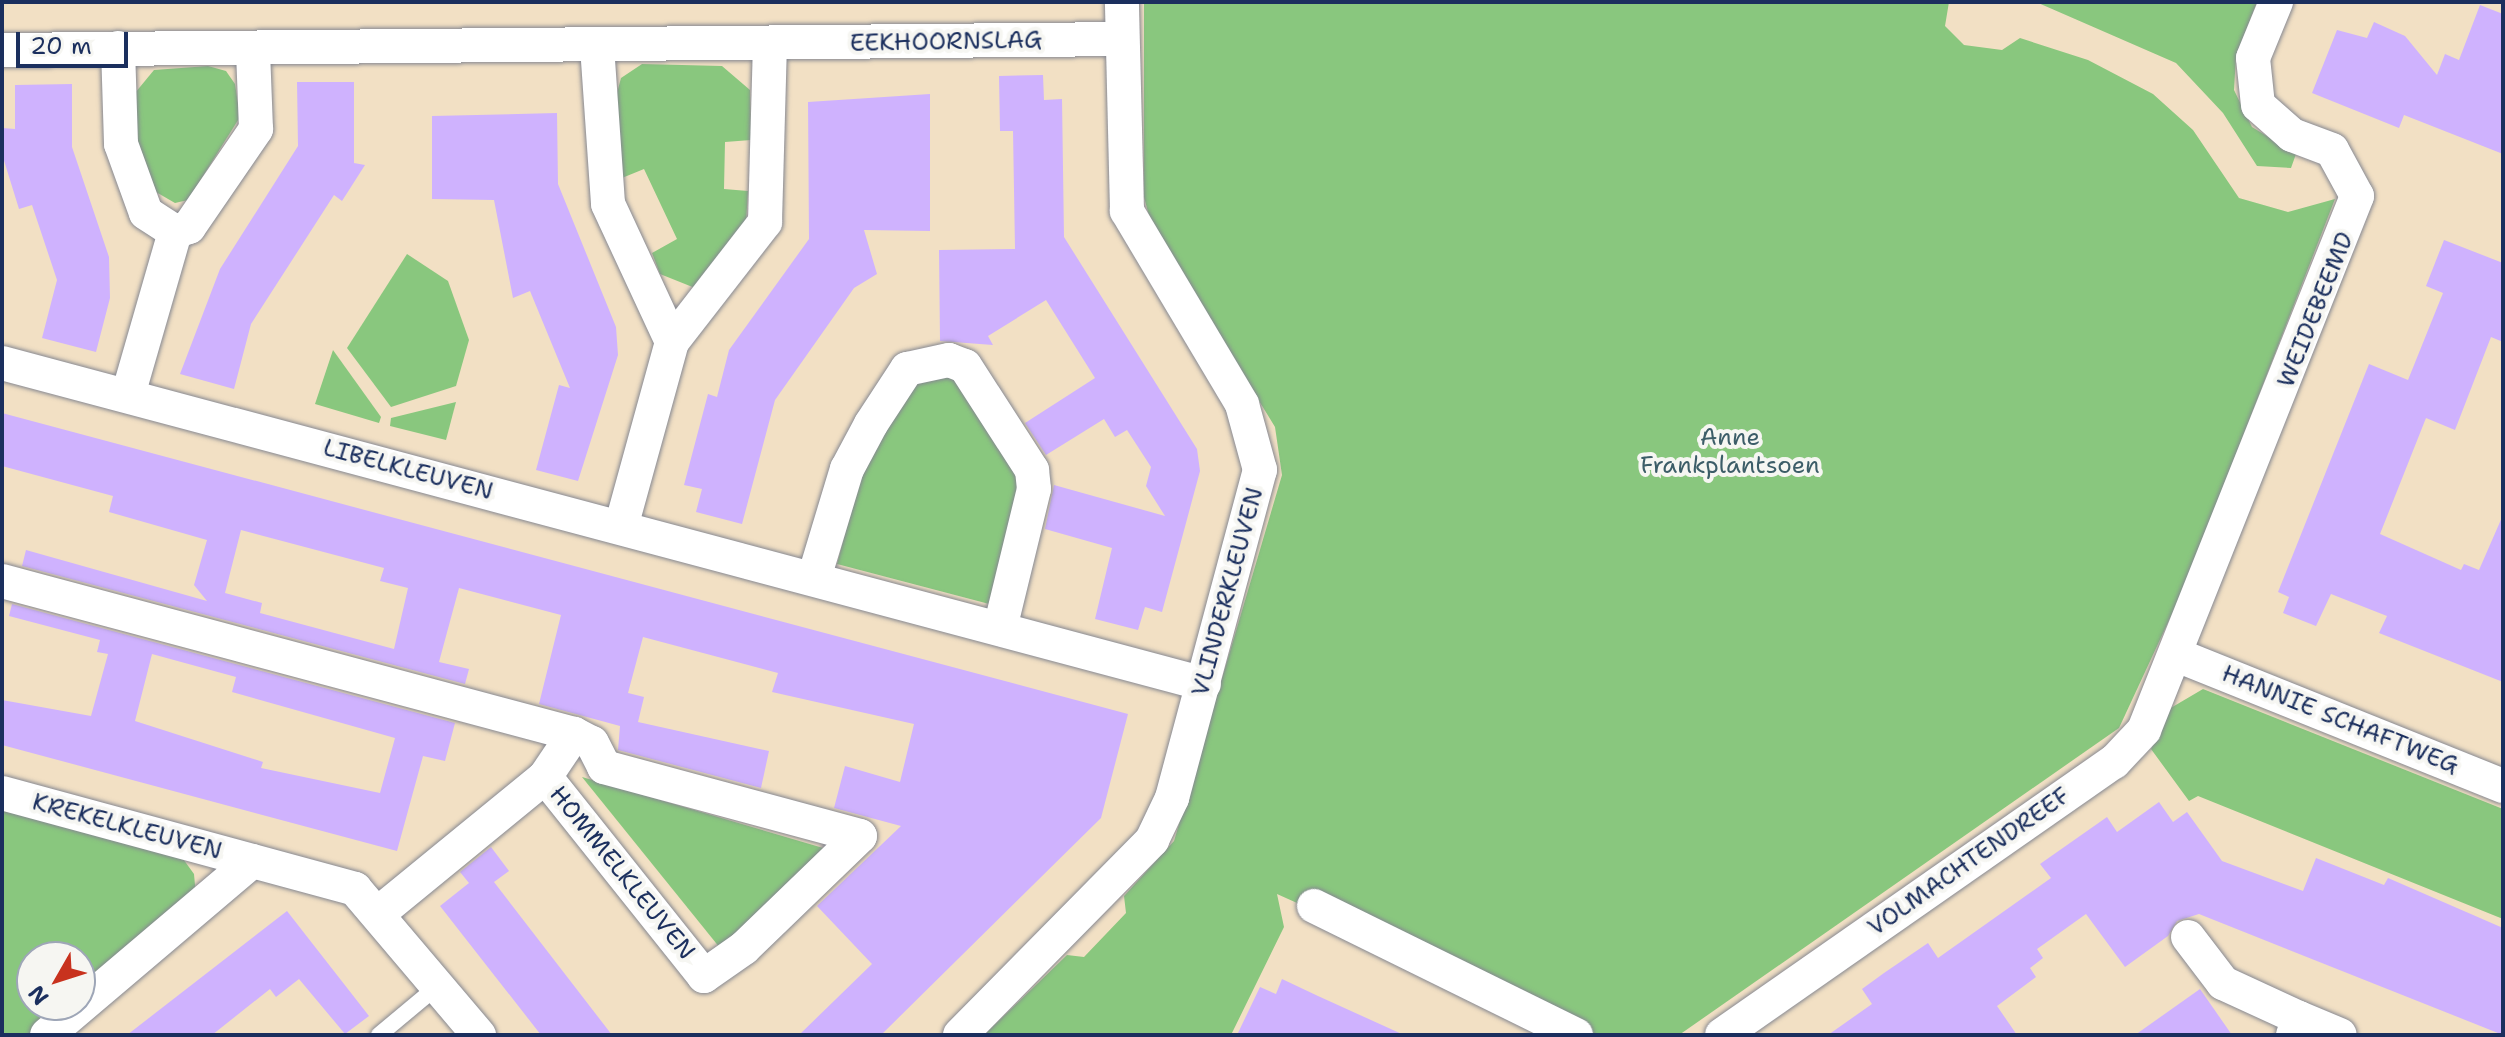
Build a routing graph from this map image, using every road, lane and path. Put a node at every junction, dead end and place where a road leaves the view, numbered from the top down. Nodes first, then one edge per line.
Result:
1 (1122, 2) edge
2 (2276, 2) edge
3 (1122, 39) junction
4 (597, 46) junction
5 (770, 46) junction
6 (118, 48) junction
7 (2, 50) edge
8 (253, 50) junction
9 (175, 232) junction
10 (672, 342) junction
11 (2, 363) edge
12 (128, 395) junction
13 (621, 527) junction
14 (814, 578) junction
15 (2, 581) edge
16 (1000, 628) junction
17 (2177, 655) junction
18 (1204, 684) junction
19 (574, 734) junction
20 (545, 777) junction
21 (2503, 786) edge
22 (2, 793) edge
23 (252, 861) junction
24 (1314, 906) dead end
25 (380, 912) junction
26 (2188, 937) dead end
27 (441, 984) junction
28 (2296, 1026) edge
29 (47, 1035) edge
30 (379, 1035) edge
31 (479, 1035) edge
32 (960, 1035) edge
33 (1576, 1035) edge
34 (1722, 1035) edge
35 (2340, 1035) edge

1 - 3 street, VLINDERKLEUVEN
2 - 17 street, WEIDEBEEMD
3 - 5 street, EEKHOORNSLAG
3 - 18 street, VLINDERKLEUVEN
4 - 5 street, EEKHOORNSLAG
4 - 8 street, EEKHOORNSLAG
4 - 10 street
5 - 10 street
6 - 7 street, EEKHOORNSLAG
6 - 8 street, EEKHOORNSLAG
6 - 9 street
8 - 9 street
9 - 12 street
10 - 13 street
11 - 12 street, LIBELKLEUVEN
12 - 13 street, LIBELKLEUVEN
13 - 14 street, LIBELKLEUVEN
14 - 16 street, LIBELKLEUVEN
14 - 16 street
15 - 19 street, HOMMELKLEUVEN
16 - 18 street, LIBELKLEUVEN
17 - 21 street, HANNIE SCHAFTWEG
17 - 34 street, VOLMACHTENDREEF
18 - 32 street, VLINDERKLEUVEN
19 - 20 street, HOMMELKLEUVEN
19 - 20 street, HOMMELKLEUVEN
20 - 25 street
22 - 23 street, KREKELKLEUVEN
23 - 25 street, KREKELKLEUVEN
23 - 29 street, KREKELKLEUVEN
24 - 33 street
25 - 27 street, KREKELKLEUVEN
26 - 28 street
27 - 30 lane
27 - 31 street, KREKELKLEUVEN
28 - 35 street

